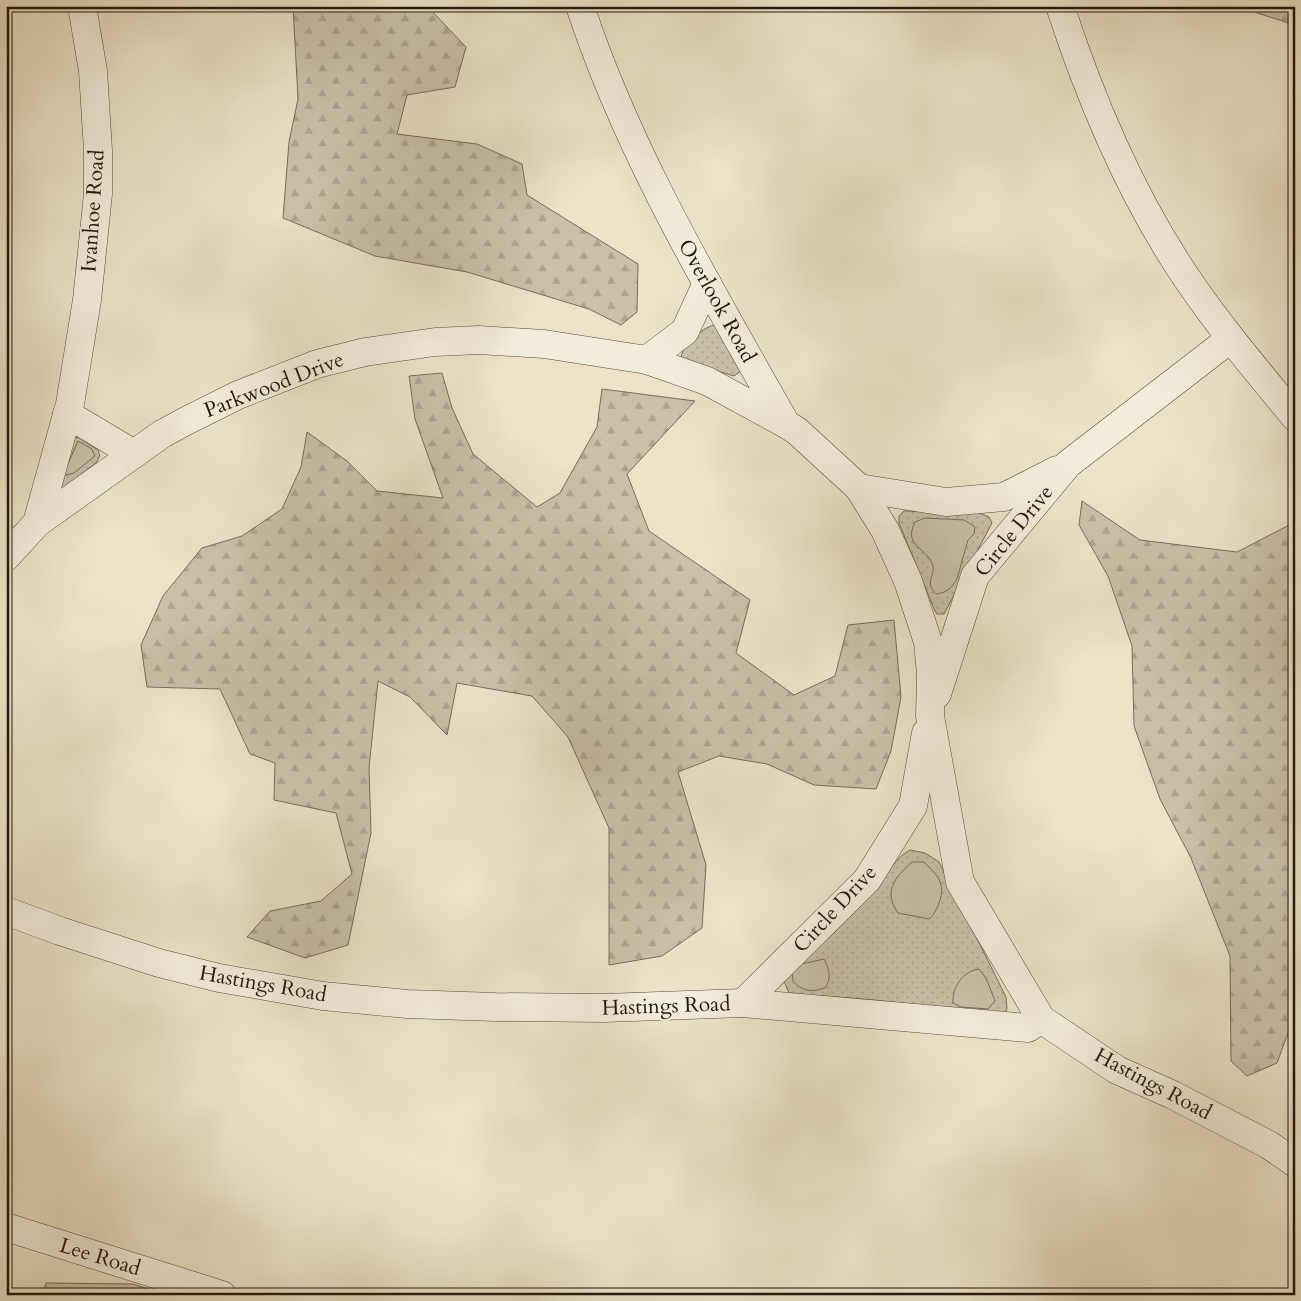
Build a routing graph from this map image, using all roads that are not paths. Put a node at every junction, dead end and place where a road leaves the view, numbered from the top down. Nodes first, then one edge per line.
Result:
1 (82, 6) edge
2 (580, 6) edge
3 (1060, 6) edge
4 (707, 283) junction
5 (1230, 340) junction
6 (647, 360) junction
7 (67, 414) junction
8 (1295, 417) edge
9 (786, 424) junction
10 (134, 454) junction
11 (1068, 464) junction
12 (859, 488) junction
13 (37, 524) junction
14 (6, 557) edge
15 (900, 565) joint
16 (930, 716) junction
17 (6, 910) edge
18 (743, 1003) junction
19 (1042, 1018) junction
20 (1295, 1163) edge
21 (8, 1235) edge
22 (222, 1295) edge

1 - 7 street, Ivanhoe Road
2 - 4 street, Overlook Road
3 - 5 street
4 - 6 street
4 - 9 street, Overlook Road
5 - 8 street
5 - 11 street, Circle Drive
6 - 9 street, Parkwood Drive
6 - 10 street, Parkwood Drive
7 - 10 street
7 - 13 street, Ivanhoe Road
9 - 12 street, Overlook Road
10 - 13 street, Parkwood Drive
11 - 12 street, Circle Drive
11 - 16 street, Circle Drive
12 - 15 street, Overlook Road
13 - 14 street, Parkwood Drive
15 - 16 street, Circle Drive
16 - 18 street, Circle Drive
16 - 19 street, Circle Drive
17 - 18 street, Hastings Road
18 - 19 street, Hastings Road
19 - 20 street, Hastings Road
21 - 22 street, Lee Road

